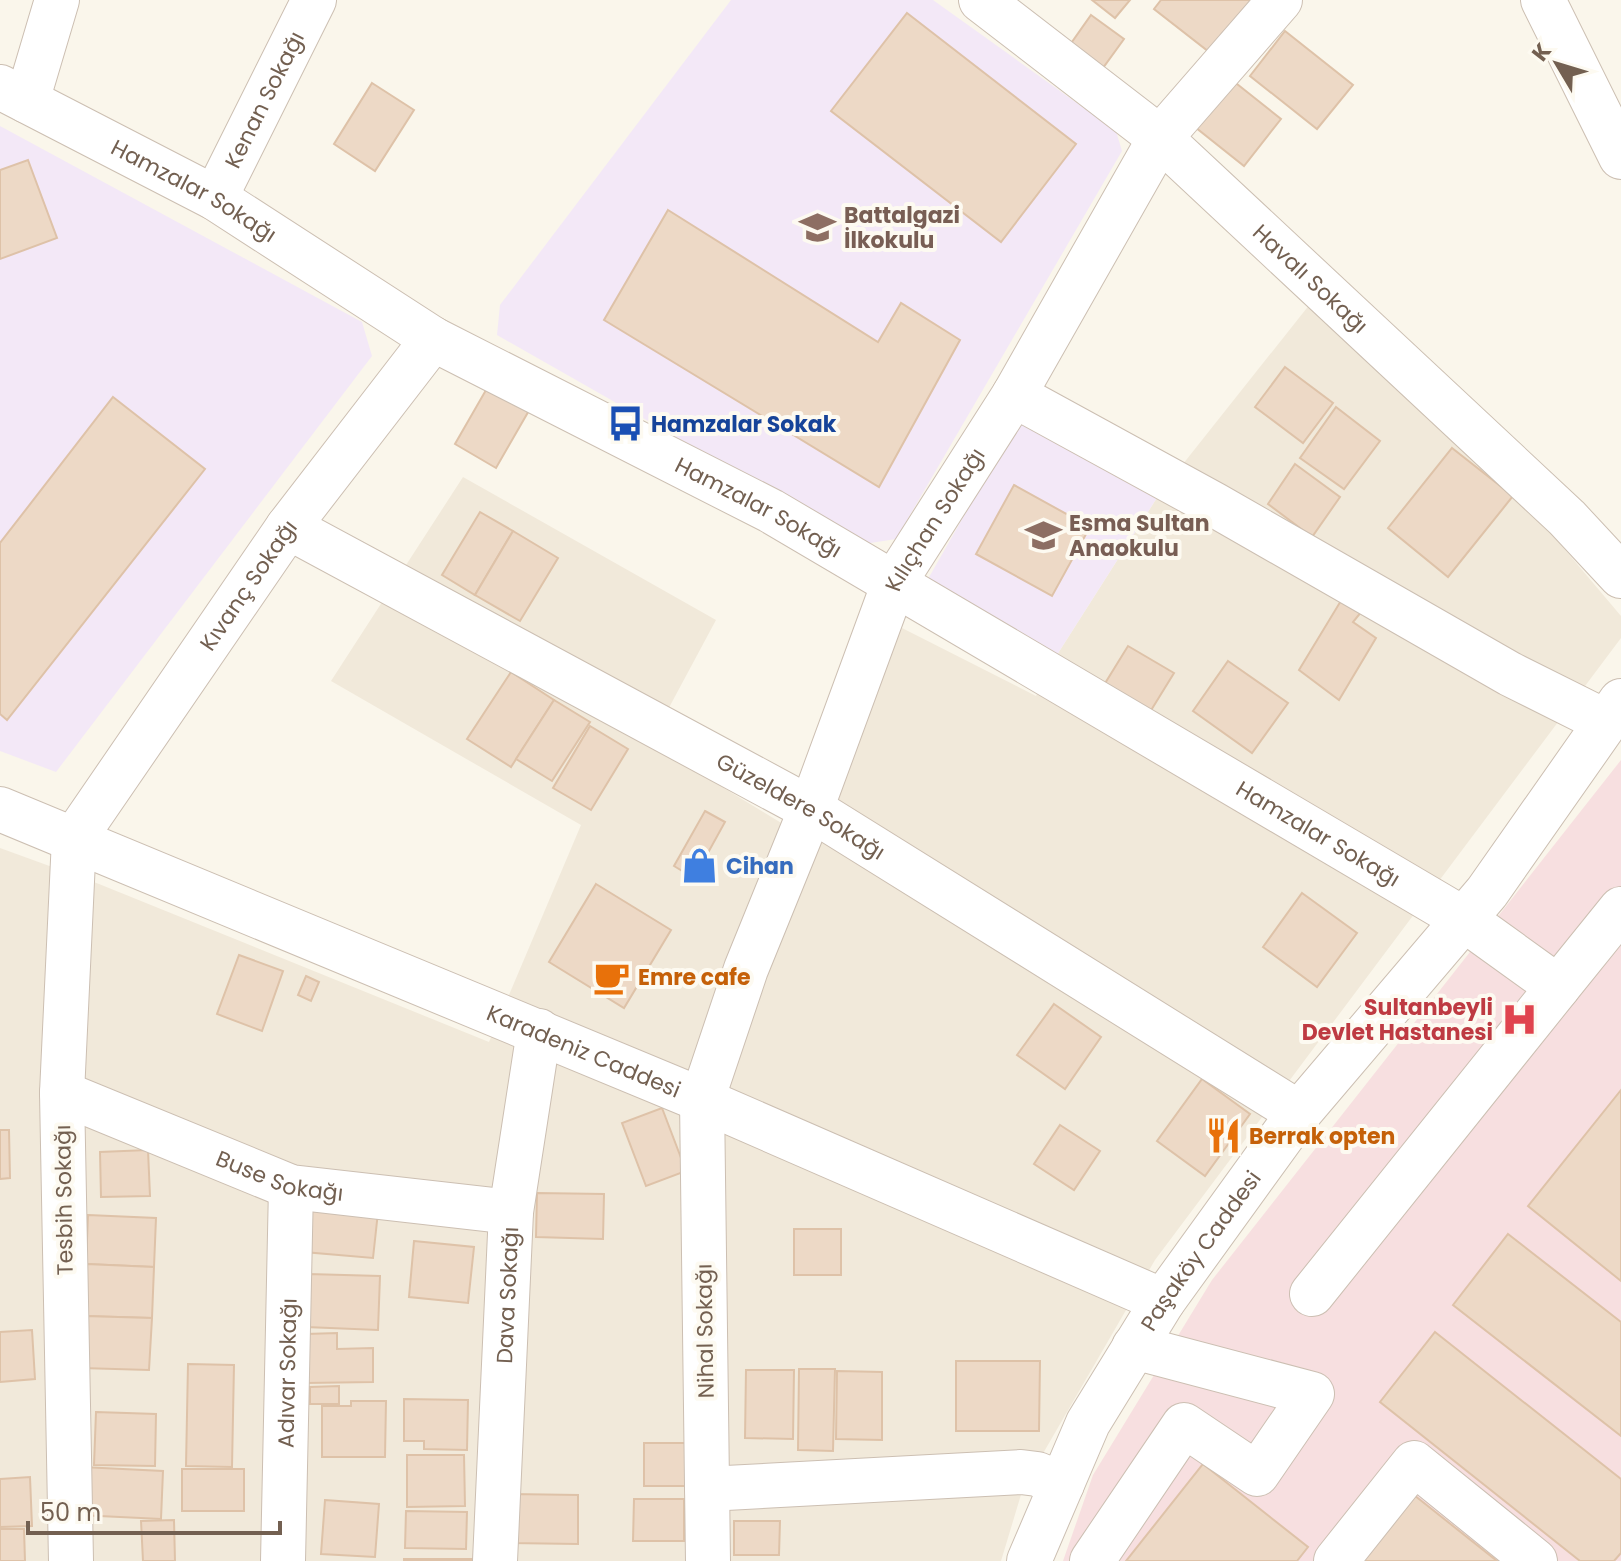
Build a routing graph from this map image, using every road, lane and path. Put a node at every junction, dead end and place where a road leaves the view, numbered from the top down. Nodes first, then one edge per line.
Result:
1 (57, 0) edge
2 (314, 0) edge
3 (981, 0) edge
4 (1280, 0) edge
5 (1543, 0) edge
6 (1028, 14) edge
7 (14, 94) edge
8 (1160, 138) junction
9 (1621, 157) edge
10 (215, 198) junction
11 (433, 339) junction
12 (1014, 395) junction
13 (288, 527) junction
14 (1621, 576) edge
15 (894, 583) junction
16 (1614, 711) edge
17 (0, 809) edge
18 (811, 809) junction
19 (74, 839) junction
20 (1621, 909) edge
21 (1465, 920) junction
22 (1558, 987) junction
23 (539, 1031) junction
24 (62, 1093) junction
25 (702, 1100) junction
26 (1299, 1113) junction
27 (291, 1187) junction
28 (511, 1212) junction
29 (1312, 1294) dead end
30 (1163, 1301) junction
31 (1134, 1347) junction
32 (1062, 1484) junction
33 (707, 1489) junction
34 (71, 1561) edge
35 (283, 1561) edge
36 (495, 1561) edge
37 (708, 1561) edge
38 (1029, 1561) edge
39 (1092, 1561) edge
40 (1336, 1561) edge
41 (1535, 1561) edge

1 - 7 street
2 - 10 street, Kenan Sokağı
3 - 6 street, Havalı Sokağı
4 - 8 street, Kılıçhan Sokağı
5 - 9 street
6 - 8 street, Havalı Sokağı
7 - 10 street, Hamzalar Sokağı
8 - 12 street, Kılıçhan Sokağı
8 - 14 street, Havalı Sokağı
10 - 11 street, Hamzalar Sokağı
11 - 13 street, Kıvanç Sokağı
11 - 15 street, Hamzalar Sokağı
12 - 15 street, Kılıçhan Sokağı
12 - 16 street
13 - 18 street, Güzeldere Sokağı
13 - 19 street, Kıvanç Sokağı
15 - 18 street, Kılıçhan Sokağı
15 - 21 street, Hamzalar Sokağı
16 - 21 street, Paşaköy Caddesi
17 - 19 street, Karadeniz Caddesi
18 - 25 street, Kılıçhan Sokağı
18 - 26 street, Güzeldere Sokağı
19 - 23 street, Karadeniz Caddesi
19 - 24 street, Tesbih Sokağı
20 - 22 street
21 - 22 street, Hamzalar Sokağı
21 - 26 street, Paşaköy Caddesi
22 - 29 street
23 - 25 street, Karadeniz Caddesi
23 - 28 street, Dava Sokağı
24 - 27 street, Buse Sokağı
24 - 34 street, Tesbih Sokağı
25 - 30 street, Karadeniz Caddesi
25 - 33 street, Nihal Sokağı
26 - 30 street, Paşaköy Caddesi
27 - 28 street, Buse Sokağı
27 - 35 street, Adıvar Sokağı
28 - 36 street, Dava Sokağı
30 - 31 street, Paşaköy Caddesi
31 - 32 street, Paşaköy Caddesi
31 - 39 street
32 - 33 street
32 - 38 street, Paşaköy Caddesi
33 - 37 street, Nihal Sokağı
40 - 41 street

